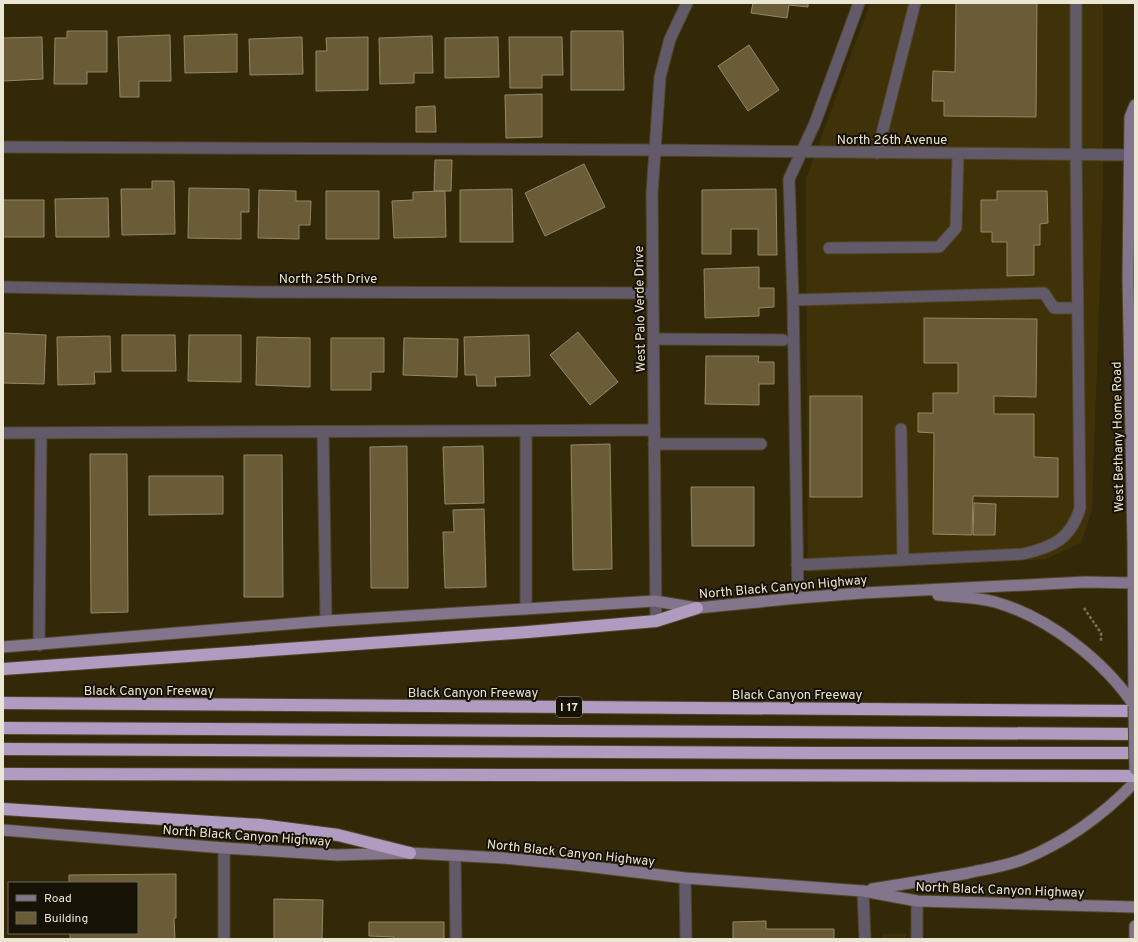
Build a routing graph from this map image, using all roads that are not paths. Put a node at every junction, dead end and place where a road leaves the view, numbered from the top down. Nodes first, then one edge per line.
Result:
1 (687, 3) edge
2 (859, 3) edge
3 (915, 3) edge
4 (1076, 3) edge
5 (1135, 105) edge
6 (3, 147) edge
7 (654, 150) junction
8 (802, 153) junction
9 (877, 153) junction
10 (958, 154) junction
11 (1076, 154) junction
12 (1132, 155) edge
13 (829, 248) dead end
14 (3, 287) edge
15 (653, 293) junction
16 (793, 300) junction
17 (1078, 308) junction
18 (654, 339) junction
19 (782, 340) dead end
20 (654, 430) junction
21 (901, 430) dead end
22 (526, 431) junction
23 (323, 432) junction
24 (3, 433) edge
25 (40, 433) junction
26 (654, 444) junction
27 (761, 444) dead end
28 (903, 560) junction
29 (797, 565) junction
30 (1134, 583) edge
31 (863, 593) junction
32 (798, 598) junction
33 (655, 601) junction
34 (526, 608) junction
35 (697, 608) junction
36 (326, 621) junction
37 (656, 621) junction
38 (39, 645) junction
39 (3, 647) edge
40 (1134, 660) edge
41 (3, 669) edge
42 (3, 703) edge
43 (1135, 708) edge
44 (3, 728) edge
45 (1135, 734) edge
46 (3, 749) edge
47 (1135, 753) edge
48 (1135, 769) edge
49 (3, 774) edge
50 (1135, 776) edge
51 (1135, 782) edge
52 (3, 808) edge
53 (3, 830) edge
54 (224, 848) junction
55 (410, 853) junction
56 (455, 856) junction
57 (685, 878) junction
58 (863, 891) junction
59 (917, 901) junction
60 (1135, 907) edge
61 (1135, 926) edge
62 (224, 939) edge
63 (456, 939) edge
64 (686, 939) edge
65 (865, 939) edge
66 (917, 939) edge
67 (1135, 939) edge

1 - 7 street, West Palo Verde Drive
2 - 8 street
3 - 9 street
4 - 11 street
5 - 12 main road, West Bethany Home Road
6 - 7 street, North 26th Avenue
7 - 8 street, North 26th Avenue
7 - 15 street, West Palo Verde Drive
8 - 9 street, North 26th Avenue
8 - 16 street
9 - 10 street, North 26th Avenue
10 - 11 street, North 26th Avenue
10 - 13 street
11 - 12 street, North 26th Avenue
11 - 17 street
12 - 30 main road, West Bethany Home Road
14 - 15 street, North 25th Drive
15 - 18 street, West Palo Verde Drive
16 - 17 street
16 - 29 street
17 - 28 street
18 - 19 street
18 - 20 street, West Palo Verde Drive
20 - 22 street
20 - 26 street, West Palo Verde Drive
21 - 28 street
22 - 23 street
22 - 34 street
23 - 25 street
23 - 36 street
24 - 25 street
25 - 38 street
26 - 27 street
26 - 33 street, West Palo Verde Drive
28 - 29 street
29 - 32 street
30 - 31 main road, North Black Canyon Highway
30 - 40 main road, West Bethany Home Road
31 - 32 main road, North Black Canyon Highway
31 - 43 main road
32 - 35 main road, North Black Canyon Highway
33 - 34 main road, North Black Canyon Highway
33 - 35 main road, North Black Canyon Highway
33 - 37 street, West Palo Verde Drive
34 - 36 main road, North Black Canyon Highway
35 - 37 highway
36 - 38 main road, North Black Canyon Highway
37 - 41 highway
38 - 39 main road, North Black Canyon Highway
40 - 43 main road, West Bethany Home Road
42 - 43 highway, Black Canyon Freeway / I 17
43 - 48 main road, West Bethany Home Road, bridge
44 - 45 highway
46 - 47 highway
49 - 50 highway
51 - 58 main road
52 - 55 highway
53 - 54 main road, North Black Canyon Highway
54 - 55 main road, North Black Canyon Highway
54 - 62 street
55 - 56 main road, North Black Canyon Highway
56 - 57 main road, North Black Canyon Highway
56 - 63 street
57 - 58 main road, North Black Canyon Highway
57 - 64 street
58 - 59 main road, North Black Canyon Highway
58 - 65 street
59 - 60 main road, North Black Canyon Highway
59 - 66 street
61 - 67 main road

